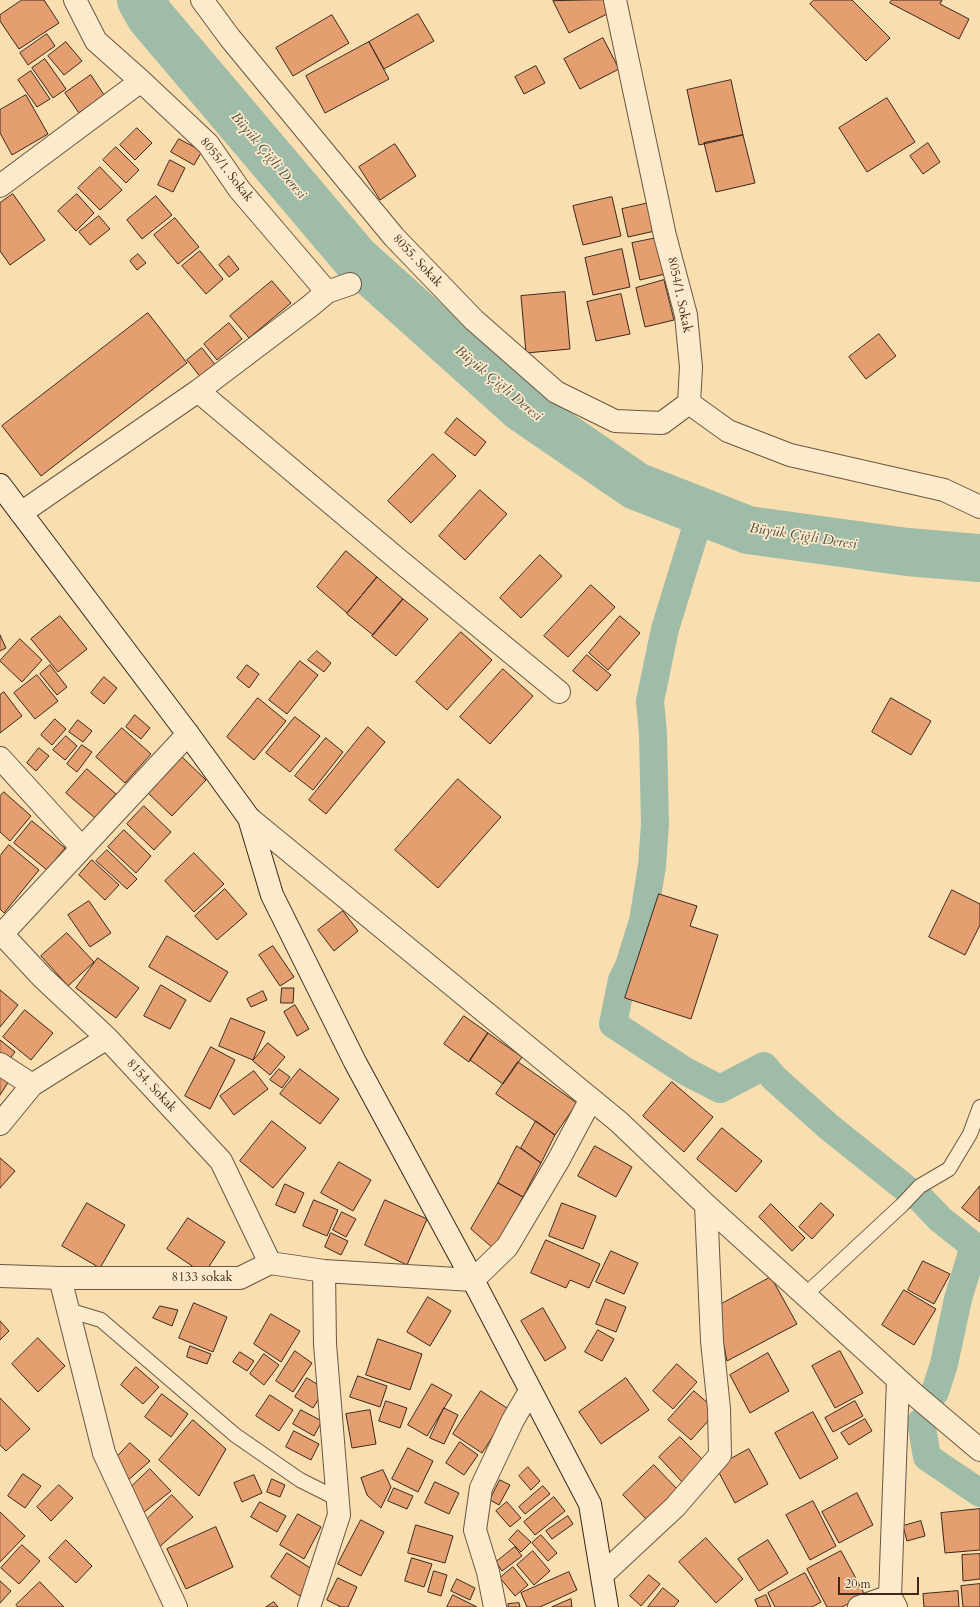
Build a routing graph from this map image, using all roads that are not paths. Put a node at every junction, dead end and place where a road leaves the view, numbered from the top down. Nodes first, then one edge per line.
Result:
1 (75, 0) edge
2 (615, 0) edge
3 (204, 1) edge
4 (141, 81) junction
5 (0, 186) edge
6 (350, 284) dead end
7 (327, 292) junction
8 (198, 391) junction
9 (689, 403) junction
10 (0, 485) edge
11 (980, 507) edge
12 (21, 513) junction
13 (559, 692) dead end
14 (188, 734) junction
15 (0, 758) edge
16 (250, 818) junction
17 (82, 848) junction
18 (1, 933) edge
19 (106, 1038) junction
20 (0, 1064) edge
21 (32, 1084) junction
22 (592, 1099) junction
23 (980, 1106) edge
24 (0, 1124) edge
25 (706, 1205) junction
26 (270, 1263) junction
27 (324, 1271) junction
28 (0, 1276) edge
29 (60, 1278) junction
30 (473, 1280) junction
31 (805, 1295) junction
32 (68, 1310) junction
33 (898, 1380) junction
34 (530, 1391) junction
35 (980, 1450) edge
36 (338, 1499) junction
37 (602, 1575) junction
38 (893, 1602) edge
39 (176, 1607) edge
40 (309, 1607) edge
41 (494, 1607) edge
42 (607, 1607) edge
43 (859, 1607) edge

1 - 4 street, 8055/1. Sokak
2 - 9 street, 8054/1. Sokak
3 - 9 street, 8055. Sokak
4 - 5 street
4 - 7 street, 8055/1. Sokak
6 - 7 street
7 - 8 street
8 - 12 street
8 - 13 street
9 - 11 street
10 - 12 street
12 - 14 street
14 - 16 street
14 - 17 street
15 - 17 street
16 - 22 street
16 - 30 street
17 - 18 street
18 - 19 street, 8154. Sokak
19 - 21 street
19 - 26 street, 8154. Sokak
20 - 21 street
21 - 24 street
22 - 25 street
22 - 30 street
23 - 31 lane
25 - 31 street
25 - 37 street
26 - 27 street
26 - 29 street, 8133 sokak
27 - 30 street
27 - 36 street
28 - 29 street, 8133 sokak
29 - 32 street
30 - 34 street
31 - 33 street
32 - 36 lane
32 - 39 street
33 - 35 street
33 - 38 street
34 - 37 street
34 - 41 street
36 - 40 street
37 - 42 street
38 - 43 street

